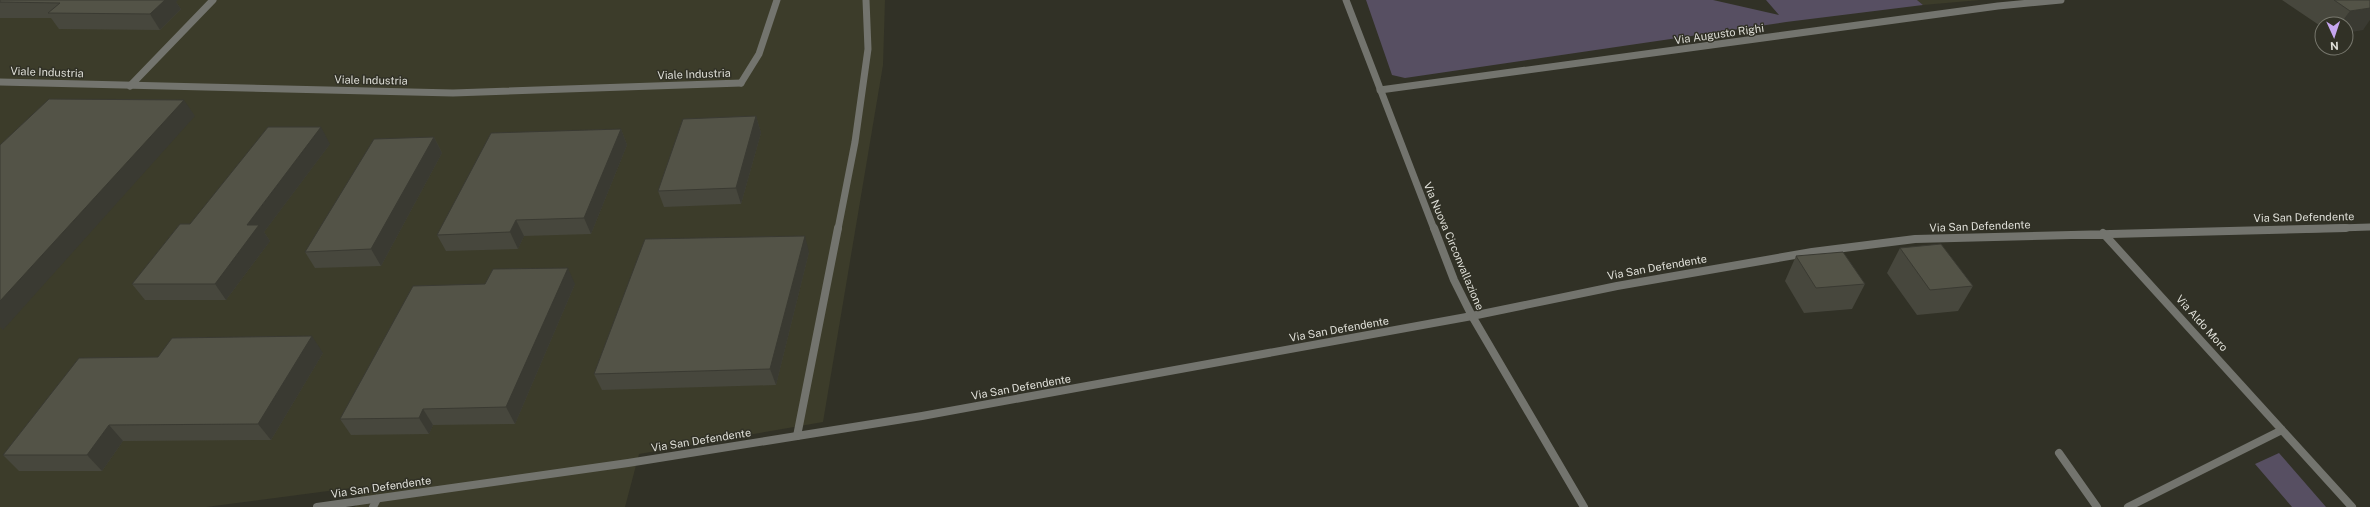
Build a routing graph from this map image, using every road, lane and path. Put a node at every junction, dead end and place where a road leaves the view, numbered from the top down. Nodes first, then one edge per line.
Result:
1 (213, 0) edge
2 (777, 0) edge
3 (866, 0) edge
4 (1346, 0) edge
5 (2061, 0) edge
6 (0, 82) edge
7 (130, 86) junction
8 (1380, 90) junction
9 (2370, 227) edge
10 (2104, 233) junction
11 (1472, 316) junction
12 (2282, 430) junction
13 (796, 436) junction
14 (2059, 453) dead end
15 (375, 503) edge
16 (317, 507) edge
17 (1584, 507) edge
18 (2096, 507) edge
19 (2128, 507) edge
20 (2352, 507) edge

1 - 7 street
2 - 7 street, Viale Industria
3 - 13 street
4 - 8 street, Via Nuova Circonvallazione
5 - 8 street, Via Augusto Righi
6 - 7 street, Viale Industria
8 - 11 street, Via Nuova Circonvallazione
9 - 10 street, Via San Defendente
10 - 11 street, Via San Defendente
10 - 12 street, Via Aldo Moro
11 - 13 street, Via San Defendente
11 - 17 street, Via Nuova Circonvallazione
12 - 19 street
12 - 20 street, Via Aldo Moro
13 - 15 street, Via San Defendente
14 - 18 street
15 - 16 street, Via San Defendente

